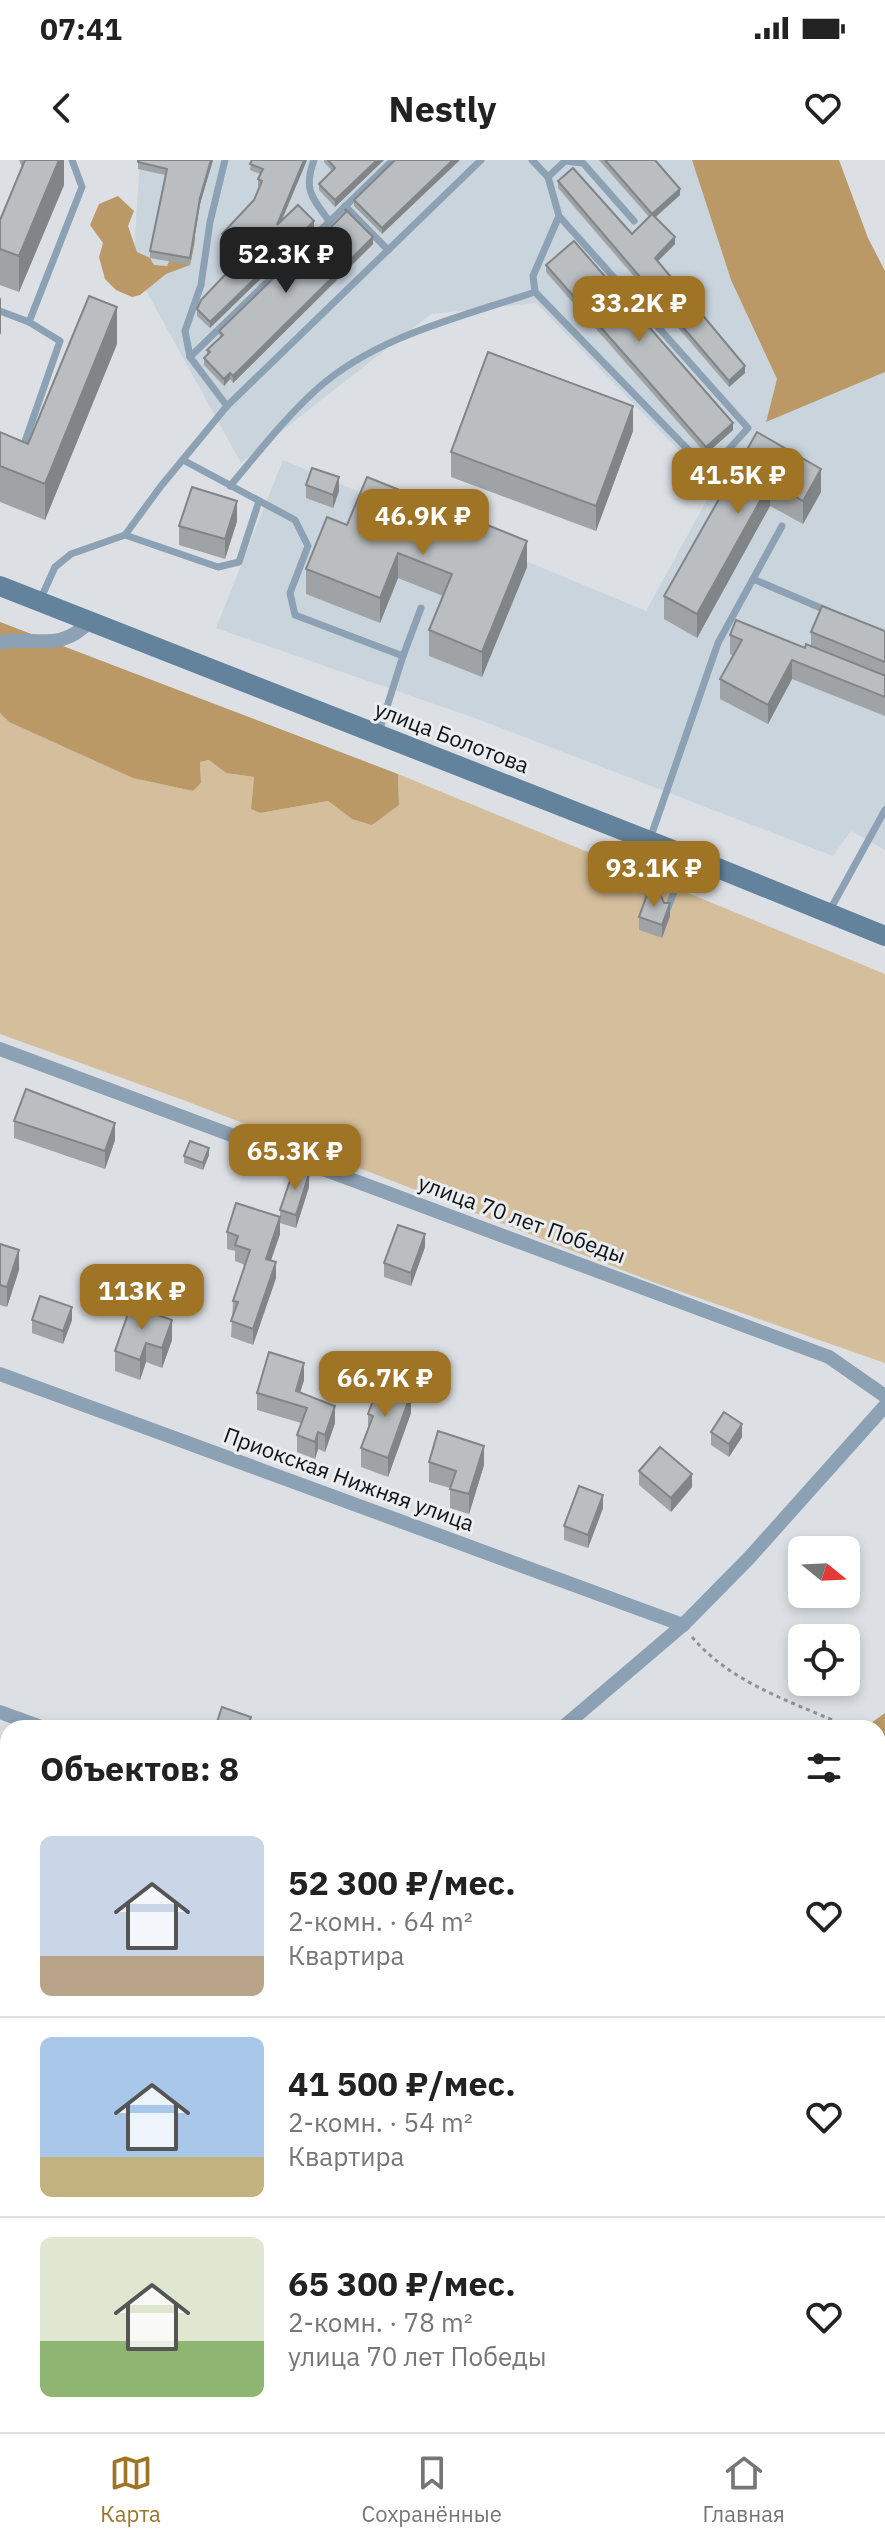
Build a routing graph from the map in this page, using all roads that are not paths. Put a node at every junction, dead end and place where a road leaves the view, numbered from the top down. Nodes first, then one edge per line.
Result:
1 (72, 160) edge
2 (225, 160) edge
3 (314, 160) edge
4 (393, 160) edge
5 (481, 160) edge
6 (532, 160) edge
7 (548, 177) junction
8 (345, 206) junction
9 (559, 216) junction
10 (329, 221) junction
11 (634, 221) dead end
12 (388, 250) junction
13 (535, 292) junction
14 (0, 311) edge
15 (29, 322) junction
16 (190, 357) junction
17 (227, 406) junction
18 (0, 445) edge
19 (183, 460) junction
20 (230, 486) junction
21 (259, 501) junction
22 (782, 526) dead end
23 (125, 535) junction
24 (753, 579) junction
25 (0, 586) edge
26 (39, 601) junction
27 (421, 608) dead end
28 (841, 616) edge
29 (90, 621) junction
30 (727, 625) junction
31 (742, 631) edge
32 (0, 642) edge
33 (403, 656) junction
34 (378, 734) junction
35 (885, 810) edge
36 (882, 822) edge
37 (649, 841) junction
38 (688, 856) junction
39 (667, 910) edge
40 (829, 912) junction
41 (885, 936) edge
42 (0, 1049) edge
43 (0, 1374) edge
44 (885, 1396) edge
45 (885, 1406) edge
46 (683, 1625) junction
47 (0, 1712) edge
48 (22, 1720) edge
49 (571, 1720) edge

1 - 15 lane
2 - 16 lane
3 - 10 lane
4 - 8 lane
5 - 12 lane
6 - 7 lane
7 - 9 lane
7 - 11 lane
8 - 10 lane
8 - 12 lane
9 - 13 lane
9 - 13 lane
10 - 16 lane
12 - 17 lane
13 - 20 lane
14 - 15 lane
15 - 18 lane
16 - 17 lane
17 - 19 lane
19 - 20 lane
19 - 23 lane
20 - 21 lane
21 - 23 lane
21 - 33 lane
22 - 24 lane
23 - 26 lane
24 - 28 lane
24 - 30 lane
25 - 26 main road, улица Болотова
26 - 29 main road, улица Болотова
27 - 33 lane
29 - 32 street
29 - 34 main road, улица Болотова
30 - 31 lane
30 - 37 lane
33 - 34 lane
34 - 37 main road, улица Болотова
35 - 36 lane
36 - 40 lane
37 - 38 main road, улица Болотова
38 - 39 lane
38 - 40 main road, улица Болотова
40 - 41 main road, улица Болотова
42 - 44 street, улица 70 лет Победы
43 - 46 street, Приокская Нижняя улица
45 - 46 street
46 - 49 street
47 - 48 street

